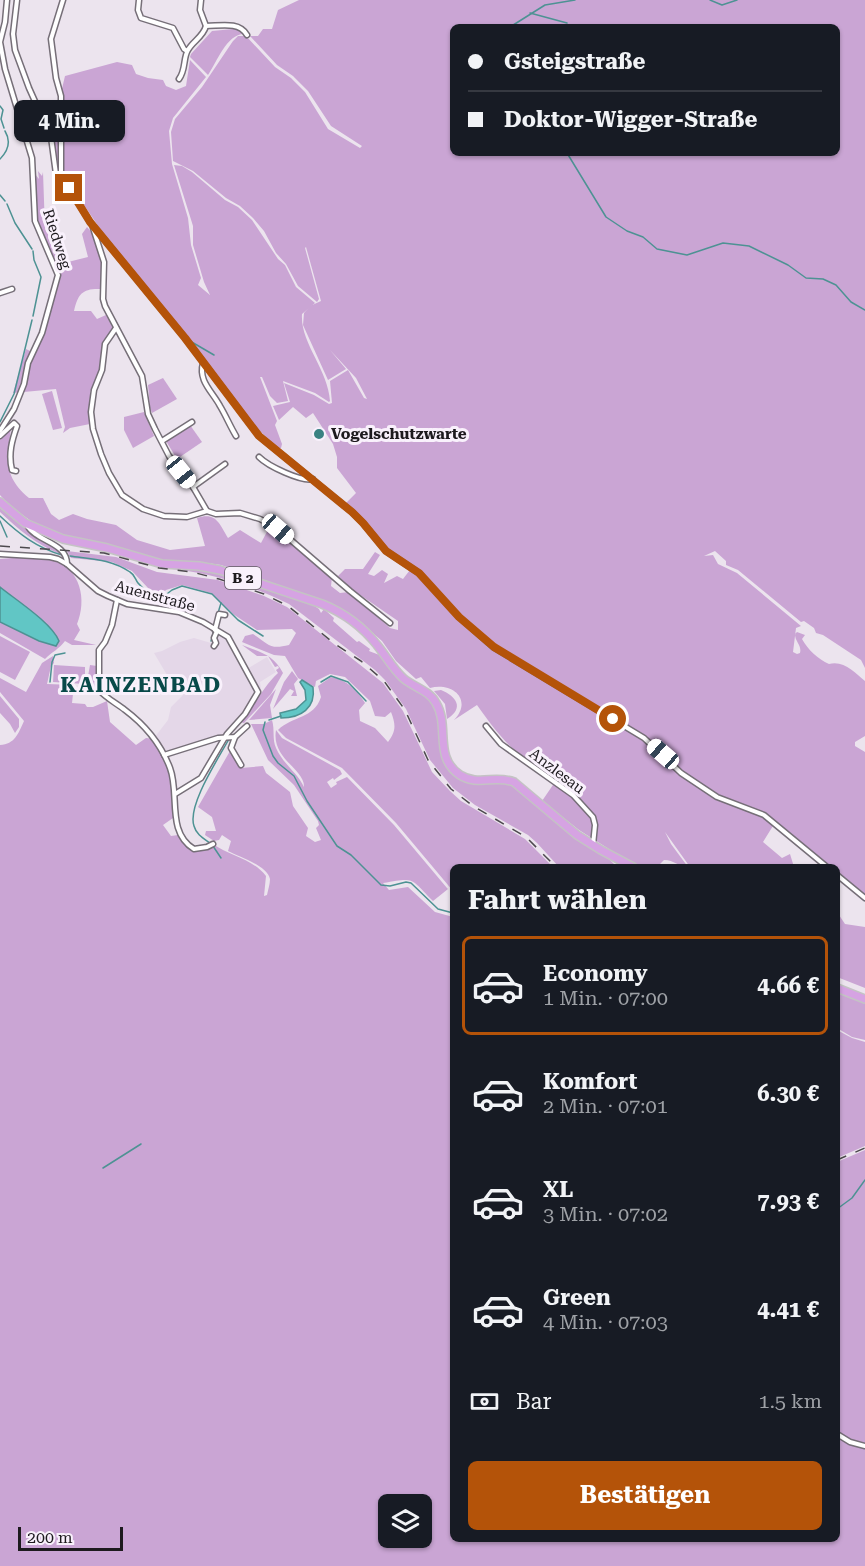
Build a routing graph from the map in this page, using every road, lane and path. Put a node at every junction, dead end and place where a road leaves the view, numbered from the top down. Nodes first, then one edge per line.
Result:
1 (7, 0) edge
2 (17, 0) edge
3 (63, 0) edge
4 (139, 0) edge
5 (201, 0) edge
6 (206, 26) junction
7 (247, 35) dead end
8 (187, 51) junction
9 (179, 79) dead end
10 (61, 180) junction
11 (90, 222) junction
12 (12, 289) dead end
13 (0, 293) edge
14 (116, 328) junction
15 (203, 362) junction
16 (192, 422) dead end
17 (0, 434) edge
18 (236, 436) dead end
19 (162, 441) junction
20 (259, 457) dead end
21 (225, 464) dead end
22 (16, 471) dead end
23 (313, 479) junction
24 (193, 487) junction
25 (0, 502) edge
26 (207, 511) junction
27 (26, 523) junction
28 (0, 554) edge
29 (67, 561) junction
30 (117, 600) junction
31 (225, 615) dead end
32 (390, 623) dead end
33 (216, 630) junction
34 (214, 645) dead end
35 (247, 726) dead end
36 (486, 726) dead end
37 (230, 737) junction
38 (164, 755) junction
39 (241, 765) dead end
40 (175, 794) junction
41 (212, 844) dead end
42 (593, 846) junction
43 (627, 864) edge
44 (823, 864) edge
45 (840, 877) edge
46 (865, 898) edge
47 (840, 989) edge
48 (865, 999) edge
49 (840, 1436) edge
50 (865, 1446) edge

1 - 17 street, Riedweg
2 - 10 street
3 - 10 street
4 - 8 street
5 - 6 street
6 - 7 street
6 - 8 street
8 - 9 street
10 - 11 street
11 - 14 street
11 - 15 street
12 - 13 street
14 - 19 street
14 - 26 street
15 - 18 street
15 - 23 street
16 - 19 street
17 - 22 street
19 - 24 street
20 - 23 street
21 - 24 street
23 - 44 street
24 - 26 street
25 - 27 main road, B 2
26 - 32 street
27 - 29 street
27 - 42 main road, B 2
28 - 29 street, Auenstraße
29 - 30 street, Auenstraße
30 - 33 street, Auenstraße
30 - 38 street
31 - 33 street
33 - 34 street
33 - 37 street, Auenstraße
35 - 37 street
36 - 42 street, Anzlesau
37 - 38 street
37 - 39 street
37 - 40 street
38 - 40 street
40 - 41 street
42 - 43 main road, B 2
45 - 46 street
47 - 48 main road
49 - 50 street

